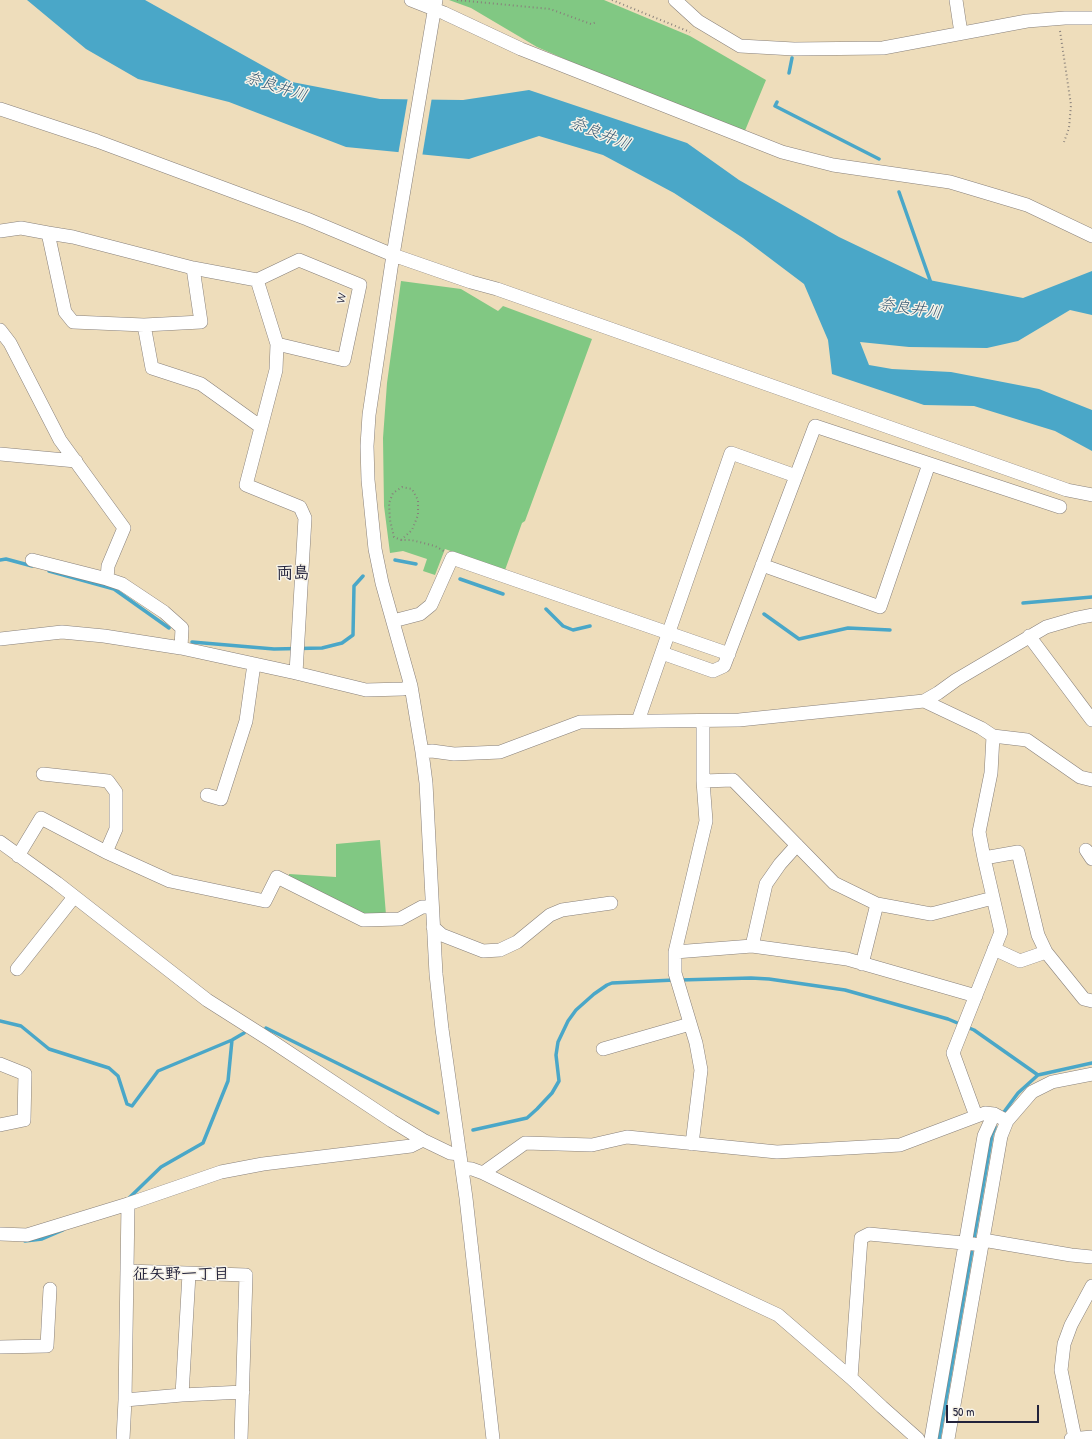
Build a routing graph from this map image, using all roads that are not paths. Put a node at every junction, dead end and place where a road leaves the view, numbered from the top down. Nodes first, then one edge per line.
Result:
1 (411, 0) edge
2 (675, 0) edge
3 (956, 0) edge
4 (435, 8) edge
5 (1092, 18) edge
6 (961, 33) junction
7 (0, 109) edge
8 (0, 231) edge
9 (48, 233) junction
10 (1092, 236) edge
11 (394, 251) junction
12 (193, 268) junction
13 (257, 280) junction
14 (144, 325) junction
15 (0, 330) edge
16 (277, 344) junction
17 (262, 427) junction
18 (0, 454) edge
19 (76, 461) junction
20 (929, 464) junction
21 (796, 476) junction
22 (1092, 495) edge
23 (1060, 507) dead end
24 (32, 560) dead end
25 (762, 565) junction
26 (107, 579) junction
27 (1092, 616) edge
28 (393, 621) junction
29 (668, 634) junction
30 (1029, 636) junction
31 (0, 639) edge
32 (181, 648) junction
33 (662, 652) junction
34 (729, 654) junction
35 (254, 664) junction
36 (296, 673) junction
37 (411, 686) junction
38 (924, 701) junction
39 (1090, 715) edge
40 (703, 720) junction
41 (638, 721) junction
42 (994, 736) junction
43 (422, 752) junction
44 (43, 774) dead end
45 (1092, 780) edge
46 (703, 781) junction
47 (207, 795) dead end
48 (0, 842) edge
49 (797, 845) junction
50 (106, 852) junction
51 (18, 856) junction
52 (984, 858) junction
53 (74, 897) junction
54 (993, 898) junction
55 (611, 903) dead end
56 (877, 904) junction
57 (432, 907) junction
58 (433, 927) junction
59 (752, 946) junction
60 (994, 949) junction
61 (675, 952) junction
62 (1046, 952) junction
63 (862, 964) junction
64 (17, 969) dead end
65 (976, 996) junction
66 (1092, 1001) edge
67 (690, 1024) junction
68 (603, 1049) dead end
69 (0, 1064) edge
70 (1092, 1074) edge
71 (976, 1116) junction
72 (1000, 1117) junction
73 (0, 1125) edge
74 (423, 1140) junction
75 (692, 1144) junction
76 (460, 1154) junction
77 (462, 1168) junction
78 (483, 1173) junction
79 (128, 1204) junction
80 (0, 1234) edge
81 (976, 1243) junction
82 (1092, 1257) edge
83 (127, 1271) junction
84 (189, 1274) junction
85 (1092, 1286) edge
86 (50, 1289) dead end
87 (0, 1346) edge
88 (851, 1378) junction
89 (243, 1392) junction
90 (182, 1395) junction
91 (125, 1400) junction
92 (1092, 1437) edge
93 (1075, 1438) edge
94 (123, 1439) edge
95 (242, 1439) edge
96 (493, 1439) edge
97 (918, 1439) edge
98 (931, 1439) edge
99 (948, 1439) edge
100 (1071, 1439) edge

1 - 4 street
2 - 6 street
3 - 6 street
4 - 10 street
4 - 11 street
5 - 6 street
7 - 11 street
8 - 9 street
9 - 12 street
9 - 14 street
11 - 22 street
11 - 28 street
12 - 13 street
12 - 14 street
13 - 16 street
13 - 16 street, ｗ
14 - 17 street
15 - 19 street
16 - 17 street
17 - 36 street
18 - 19 street
19 - 26 street
20 - 21 street
20 - 23 street
20 - 25 street
21 - 25 street
21 - 29 street
24 - 26 street
25 - 34 street
26 - 32 street
27 - 30 street
28 - 29 street
28 - 37 street
29 - 33 street
29 - 34 street
30 - 38 street
30 - 39 street
31 - 32 street
32 - 35 street
33 - 34 street
33 - 41 street
35 - 36 street
35 - 47 street
36 - 37 street
37 - 43 street
38 - 40 street
38 - 42 street
40 - 41 street
40 - 46 street
41 - 43 street
42 - 45 street
42 - 52 street
43 - 57 street
44 - 50 street
46 - 49 street
46 - 61 street
48 - 51 street
49 - 56 street
49 - 59 street
50 - 51 street
50 - 57 street
51 - 53 street
52 - 54 street
52 - 62 street
53 - 64 street
53 - 74 street
54 - 56 street
54 - 60 street
55 - 58 street
56 - 63 street
57 - 58 street
58 - 76 street
59 - 61 street
59 - 63 street
60 - 62 street
60 - 65 street
61 - 67 street
62 - 66 street
63 - 65 street
65 - 71 street
67 - 68 street
67 - 75 street
69 - 73 street
70 - 72 street
71 - 72 street
71 - 75 street
72 - 81 street
74 - 76 street
74 - 79 street
75 - 78 street
76 - 77 street
77 - 78 street
77 - 96 street
78 - 88 street
79 - 80 street
79 - 83 street
81 - 82 street
81 - 88 street
81 - 98 street
81 - 99 street
83 - 84 street
83 - 91 street
84 - 89 street
84 - 90 street
85 - 93 street
86 - 87 street
88 - 97 street
89 - 90 street
89 - 95 street
90 - 91 street
91 - 94 street
92 - 93 street
93 - 100 street

